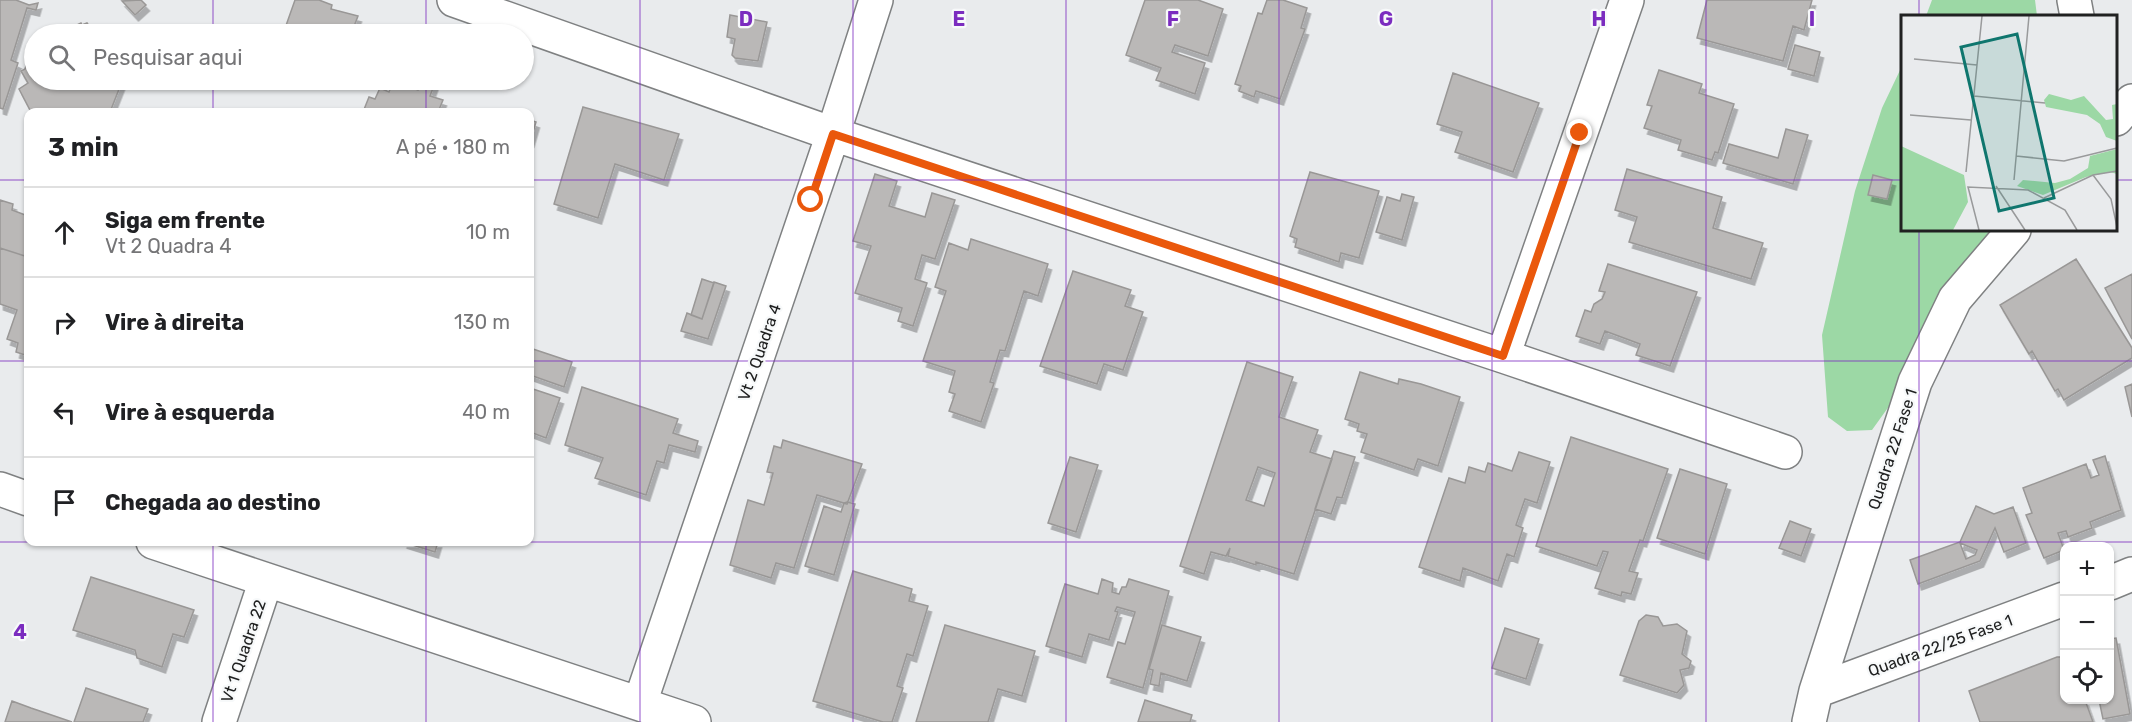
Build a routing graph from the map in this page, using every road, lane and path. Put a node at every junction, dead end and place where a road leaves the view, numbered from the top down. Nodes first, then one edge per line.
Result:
1 (454, 0) edge
2 (876, 0) edge
3 (1627, 0) edge
4 (2073, 0) edge
5 (2077, 15) edge
6 (522, 24) edge
7 (534, 28) edge
8 (2132, 101) edge
9 (2117, 117) edge
10 (833, 134) junction
11 (2013, 231) edge
12 (1503, 356) junction
13 (1785, 452) dead end
14 (0, 489) edge
15 (24, 498) edge
16 (165, 546) edge
17 (2132, 574) edge
18 (266, 580) junction
19 (2114, 581) edge
20 (2060, 601) edge
21 (640, 703) junction
22 (1813, 707) edge
23 (219, 722) edge
24 (694, 722) edge

1 - 6 street
2 - 10 street, Vt 2 Quadra 4
3 - 12 street
4 - 5 street
7 - 10 street
8 - 9 street
10 - 12 street
10 - 21 street, Vt 2 Quadra 4
11 - 22 street, Quadra 22 Fase 1
12 - 13 street
14 - 15 street
16 - 18 street
17 - 19 street
18 - 21 street
18 - 23 street, Vt 1 Quadra 22
20 - 22 street, Quadra 22/25 Fase 1
21 - 24 street

